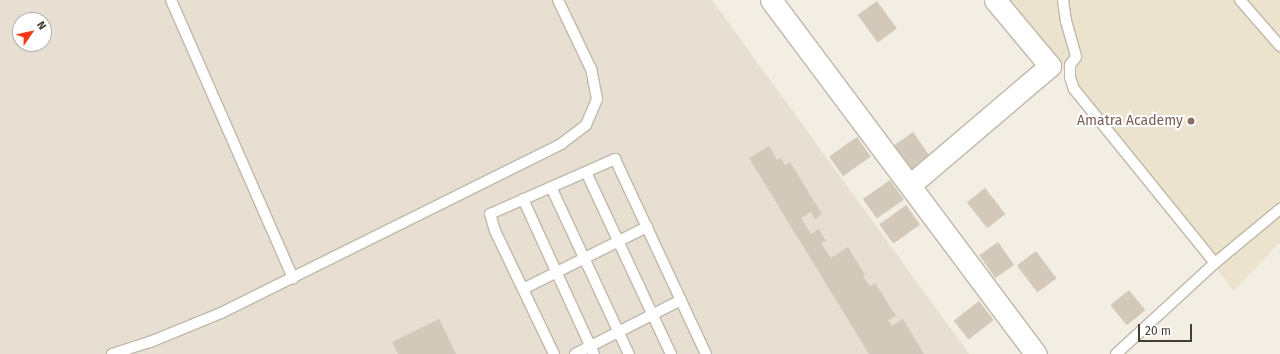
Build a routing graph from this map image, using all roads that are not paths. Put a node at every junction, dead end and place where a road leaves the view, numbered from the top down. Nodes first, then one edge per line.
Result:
1 (171, 0) edge
2 (558, 0) edge
3 (771, 0) edge
4 (995, 0) edge
5 (1063, 0) edge
6 (1240, 0) edge
7 (1280, 46) edge
8 (586, 172) junction
9 (910, 185) junction
10 (551, 187) junction
11 (523, 199) junction
12 (1280, 209) edge
13 (647, 227) junction
14 (618, 241) junction
15 (584, 258) junction
16 (1215, 263) junction
17 (557, 271) junction
18 (293, 278) junction
19 (523, 289) junction
20 (681, 300) junction
21 (653, 315) junction
22 (619, 333) junction
23 (592, 350) edge
24 (112, 354) edge
25 (554, 354) edge
26 (575, 354) edge
27 (628, 354) edge
28 (671, 354) edge
29 (706, 354) edge
30 (1036, 354) edge
31 (1116, 354) edge

1 - 18 lane
2 - 18 lane
3 - 9 street
4 - 9 street
5 - 16 lane
6 - 7 lane
8 - 10 lane
8 - 13 lane
8 - 14 lane
9 - 30 street
10 - 11 lane
10 - 15 lane
11 - 17 lane
11 - 19 lane
12 - 16 lane
13 - 14 lane
13 - 20 lane
14 - 15 lane
14 - 21 lane
15 - 17 lane
15 - 22 lane
16 - 31 lane
17 - 19 lane
17 - 23 lane
18 - 24 lane
19 - 25 lane
20 - 21 lane
20 - 29 lane
21 - 22 lane
21 - 28 lane
22 - 23 lane
22 - 27 lane
23 - 26 lane

